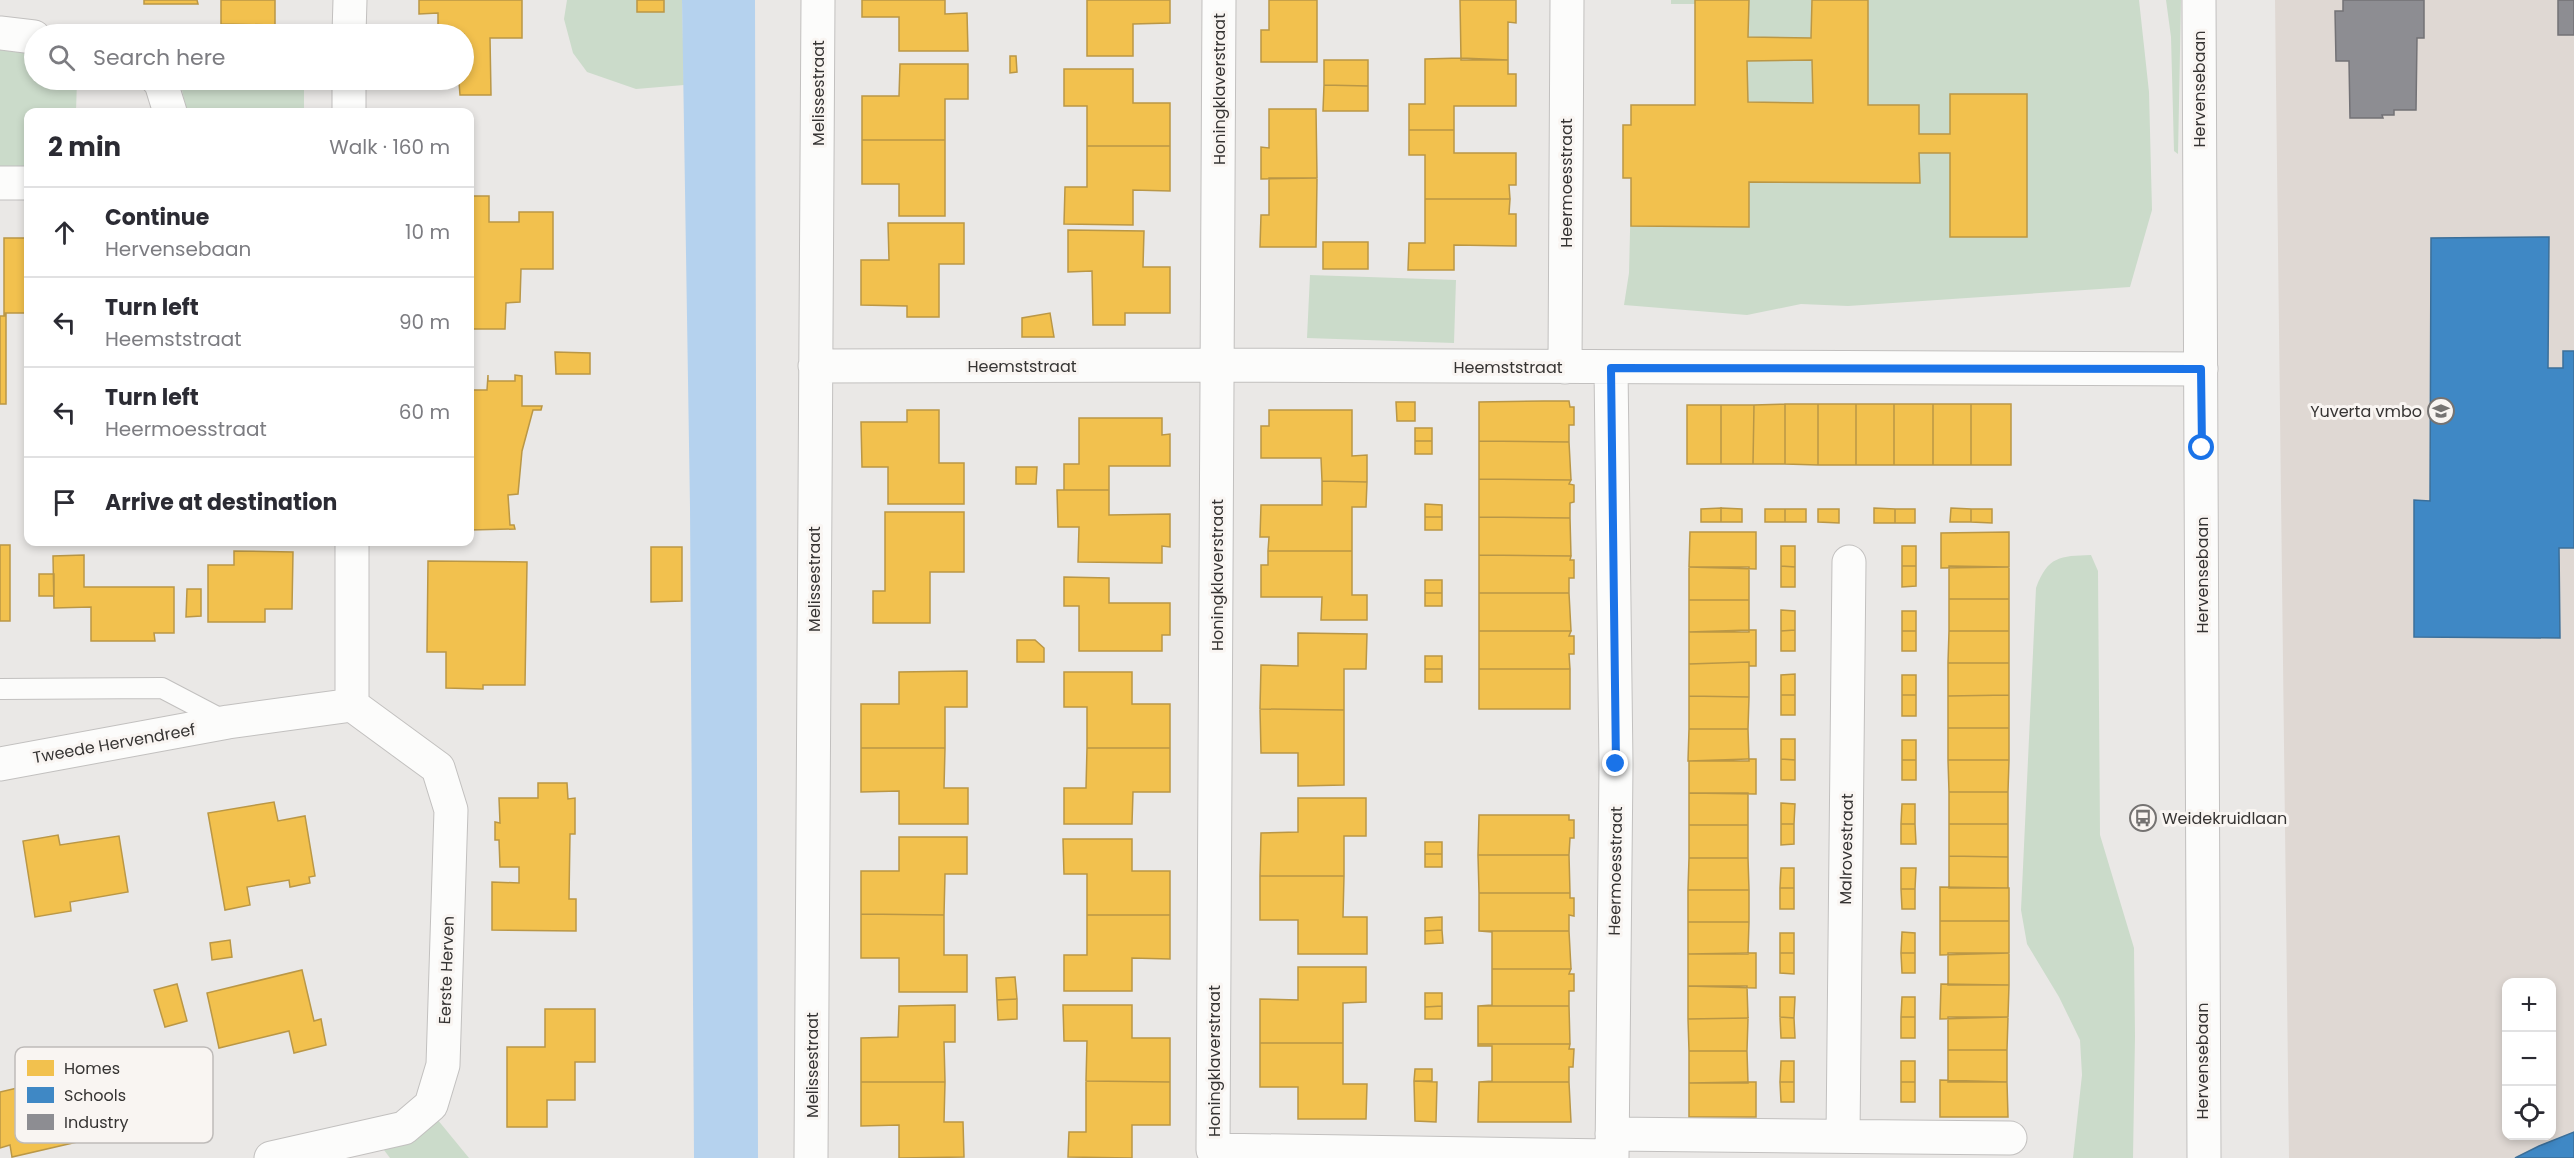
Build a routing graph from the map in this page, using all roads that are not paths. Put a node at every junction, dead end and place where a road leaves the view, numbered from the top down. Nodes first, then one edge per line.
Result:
1 (350, 0) edge
2 (818, 0) edge
3 (1219, 0) edge
4 (1567, 0) edge
5 (2199, 0) edge
6 (349, 24) edge
7 (0, 33) edge
8 (24, 36) edge
9 (163, 90) edge
10 (349, 90) edge
11 (169, 108) edge
12 (350, 108) edge
13 (0, 183) edge
14 (24, 183) edge
15 (1219, 365) junction
16 (815, 366) junction
17 (1565, 367) junction
18 (1611, 368) junction
19 (2201, 369) junction
20 (352, 546) edge
21 (1849, 562) dead end
22 (0, 689) edge
23 (352, 705) junction
24 (228, 722) junction
25 (0, 764) edge
26 (1843, 1136) junction
27 (2010, 1138) dead end
28 (1612, 1149) edge
29 (2202, 1156) edge
30 (271, 1158) edge
31 (811, 1158) edge

1 - 6 street
2 - 16 street, Melissestraat
3 - 15 street, Honingklaverstraat
4 - 17 street, Heermoesstraat
5 - 19 street, Hervensebaan
7 - 8 street
9 - 11 street
10 - 12 street
13 - 14 street
15 - 16 street, Heemststraat
15 - 17 street, Heemststraat
15 - 28 street, Honingklaverstraat
16 - 31 street, Melissestraat
17 - 18 street, Heemststraat
18 - 19 street, Heemststraat
18 - 28 street, Heermoesstraat
19 - 29 street, Hervensebaan
20 - 23 street
21 - 26 street, Malrovestraat
22 - 24 lane, Tweede Hervendreef
23 - 24 street, Tweede Hervendreef
23 - 30 street, Eerste Herven
24 - 25 street, Tweede Hervendreef
26 - 27 street
26 - 28 street

